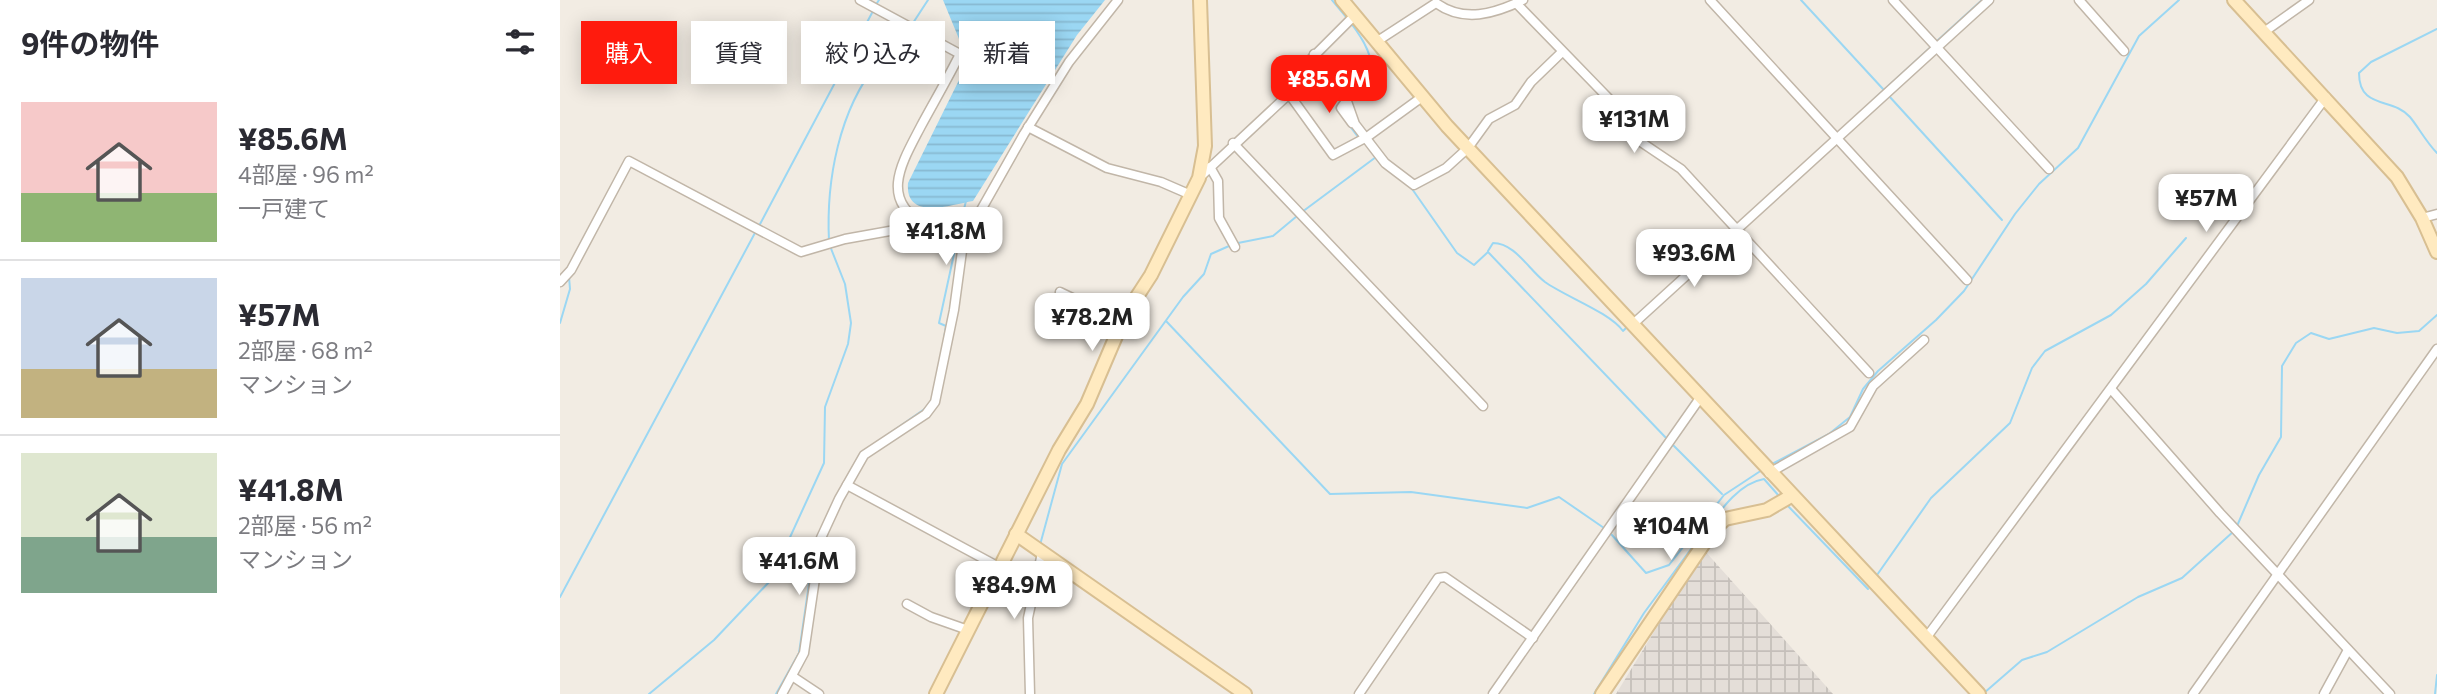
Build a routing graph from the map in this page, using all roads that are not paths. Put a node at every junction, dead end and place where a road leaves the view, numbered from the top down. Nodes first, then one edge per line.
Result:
1 (860, 0) edge
2 (1118, 0) edge
3 (1200, 0) edge
4 (1342, 0) edge
5 (1710, 0) edge
6 (1893, 0) edge
7 (1989, 0) edge
8 (2079, 0) edge
9 (2234, 0) edge
10 (2309, 0) edge
11 (1520, 2) edge
12 (1355, 15) junction
13 (2264, 32) junction
14 (1376, 42) junction
15 (1937, 49) junction
16 (2124, 51) dead end
17 (1561, 53) junction
18 (1314, 54) junction
19 (1289, 94) junction
20 (1422, 97) junction
21 (2326, 97) junction
22 (1028, 127) junction
23 (1367, 137) junction
24 (1837, 138) junction
25 (1233, 143) junction
26 (1468, 148) junction
27 (1210, 167) junction
28 (2049, 169) dead end
29 (1199, 178) junction
30 (1191, 195) junction
31 (2437, 214) edge
32 (979, 215) junction
33 (2423, 218) junction
34 (924, 224) junction
35 (1736, 230) junction
36 (1235, 247) dead end
37 (2437, 252) edge
38 (1967, 280) dead end
39 (560, 282) edge
40 (1060, 292) dead end
41 (1122, 322) junction
42 (1632, 325) junction
43 (1924, 340) dead end
44 (2437, 349) edge
45 (1869, 373) dead end
46 (2111, 389) junction
47 (1700, 398) junction
48 (1483, 406) dead end
49 (1765, 469) junction
50 (847, 485) junction
51 (1791, 496) junction
52 (1016, 534) junction
53 (1037, 550) junction
54 (999, 567) junction
55 (2278, 575) junction
56 (907, 604) dead end
57 (968, 630) junction
58 (1533, 638) junction
59 (1926, 638) junction
60 (2348, 650) junction
61 (792, 676) junction
62 (782, 694) edge
63 (819, 694) edge
64 (936, 694) edge
65 (1030, 694) edge
66 (1245, 694) edge
67 (1359, 694) edge
68 (1493, 694) edge
69 (1602, 694) edge
70 (1978, 694) edge
71 (2193, 694) edge
72 (2324, 694) edge
73 (2390, 694) edge

1 - 34 street
2 - 22 street
3 - 29 street
4 - 12 street
5 - 24 street
6 - 15 street
7 - 15 street
8 - 16 street
9 - 13 street
10 - 13 street
11 - 14 street
11 - 17 street
12 - 14 street
12 - 18 street
13 - 21 street
14 - 20 street
15 - 24 street
15 - 28 street
17 - 26 street
17 - 35 street
18 - 19 street
18 - 23 street
19 - 23 street
19 - 25 street
20 - 23 street
20 - 26 street
21 - 33 street
21 - 46 street
22 - 30 street
22 - 32 street
23 - 26 street
24 - 35 street
24 - 38 street
25 - 27 street
25 - 48 street
26 - 42 street
27 - 29 street
27 - 36 street
29 - 30 street
30 - 41 street
31 - 33 street
32 - 34 street
32 - 50 street
33 - 37 street
34 - 39 street
35 - 42 street
35 - 45 street
40 - 41 street
41 - 52 street
42 - 47 street
43 - 49 street
44 - 55 street
46 - 55 street
46 - 59 street
47 - 49 street
47 - 58 street
49 - 51 street
50 - 54 street
50 - 61 street
51 - 59 street
51 - 69 street
52 - 53 street
52 - 54 street
53 - 65 street
53 - 66 street
54 - 57 street
55 - 60 street
55 - 71 street
56 - 57 street
57 - 64 street
58 - 67 street
58 - 68 street
59 - 70 street
60 - 72 street
60 - 73 street
61 - 62 street
61 - 63 street

